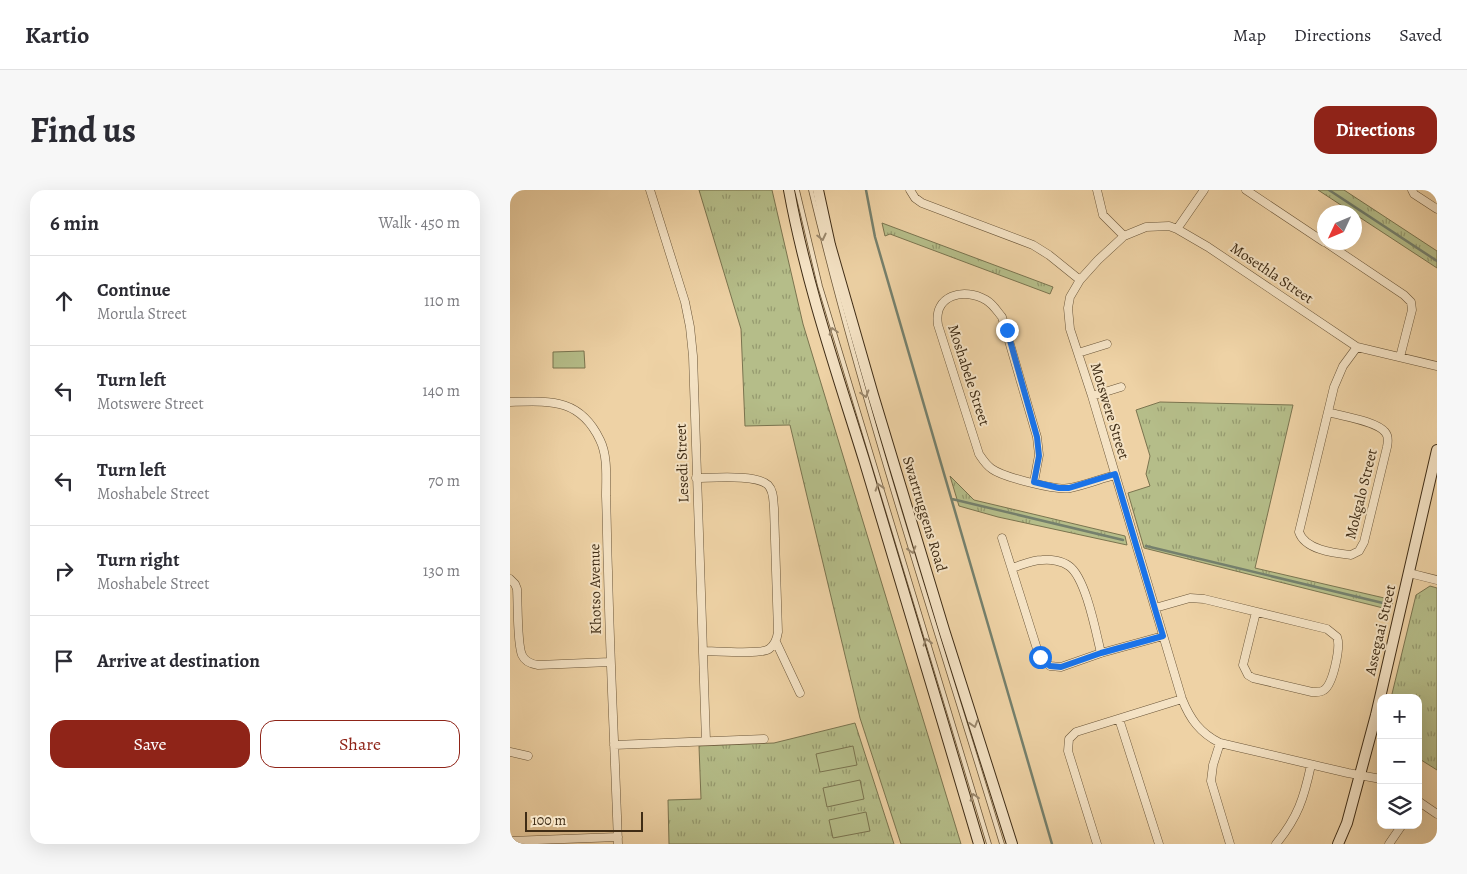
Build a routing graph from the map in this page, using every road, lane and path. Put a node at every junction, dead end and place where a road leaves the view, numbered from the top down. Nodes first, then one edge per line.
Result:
1 (650, 190) edge
2 (789, 190) edge
3 (797, 190) edge
4 (811, 190) edge
5 (818, 190) edge
6 (910, 190) edge
7 (1097, 190) edge
8 (1204, 190) edge
9 (1246, 190) edge
10 (1412, 190) edge
11 (1437, 209) edge
12 (1178, 228) junction
13 (1124, 236) junction
14 (1317, 237) edge
15 (1337, 250) edge
16 (1098, 260) joint
17 (1080, 280) junction
18 (1107, 344) dead end
19 (1357, 347) junction
20 (1078, 353) junction
21 (1400, 357) junction
22 (1437, 366) edge
23 (1121, 387) dead end
24 (1092, 396) junction
25 (510, 402) edge
26 (1328, 412) junction
27 (1437, 450) edge
28 (1115, 474) junction
29 (696, 478) junction
30 (1034, 482) junction
31 (1002, 538) dead end
32 (1012, 568) junction
33 (1409, 573) junction
34 (510, 579) edge
35 (1437, 580) edge
36 (1156, 608) junction
37 (1256, 612) junction
38 (1163, 636) junction
39 (776, 642) junction
40 (703, 651) junction
41 (1101, 653) junction
42 (610, 662) junction
43 (800, 693) dead end
44 (1182, 699) junction
45 (1119, 719) junction
46 (764, 739) dead end
47 (706, 741) junction
48 (1220, 743) junction
49 (614, 745) junction
50 (510, 752) edge
51 (528, 756) dead end
52 (1311, 765) junction
53 (1360, 774) junction
54 (1377, 778) edge
55 (1422, 804) edge
56 (1437, 814) edge
57 (1399, 829) edge
58 (618, 840) edge
59 (510, 841) edge
60 (527, 842) edge
61 (979, 844) edge
62 (989, 844) edge
63 (1002, 844) edge
64 (1012, 844) edge
65 (1096, 844) edge
66 (1159, 844) edge
67 (1230, 844) edge
68 (1276, 844) edge
69 (1338, 844) edge
70 (1389, 844) edge

1 - 29 street, Lesedi Street
2 - 61 main road
62 -> 3 lane
4 -> 63 lane
5 -> 64 main road, Swartruggens Road
6 - 17 street
7 - 13 street
8 - 12 street
9 - 14 street
10 - 11 street
12 - 13 street, Mosethla Street
12 - 19 street, Mosethla Street
13 - 16 street, Mosethla Street
15 - 21 street
16 - 17 street, Motswere Street
17 - 20 street, Motswere Street
18 - 20 street
19 - 21 street, Mosethla Street
19 - 26 street, Mokgalo Street
20 - 24 street, Motswere Street
21 - 22 street, Mosethla Street
23 - 24 street
24 - 28 street, Motswere Street
25 - 42 street, Khotso Avenue
26 - 26 street, Mokgalo Street
27 - 33 main road, Assegaai Street
28 - 30 street, Moshabele Street
28 - 36 street, Motswere Street
29 - 39 street
29 - 40 street, Lesedi Street
30 - 30 street, Moshabele Street
31 - 32 street
32 - 41 street
32 - 41 street
33 - 35 street
33 - 53 main road, Assegaai Street
34 - 42 street
36 - 37 street
36 - 38 street, Motswere Street
37 - 37 street
38 - 41 street
38 - 44 street, Motswere Street
39 - 40 street
39 - 43 street
40 - 47 street, Lesedi Street
42 - 49 street, Khotso Avenue
44 - 45 street
44 - 48 street, Motswere Street
45 - 65 street
45 - 66 street
46 - 47 street
47 - 49 street
48 - 52 street, Motswere Street
48 - 67 street
49 - 58 street, Khotso Avenue
50 - 51 street
52 - 53 street, Motswere Street
52 - 68 street
53 - 54 street, Motswere Street
53 - 69 main road, Assegaai Street
55 - 56 street
57 - 70 street
58 - 60 street
59 - 60 street

